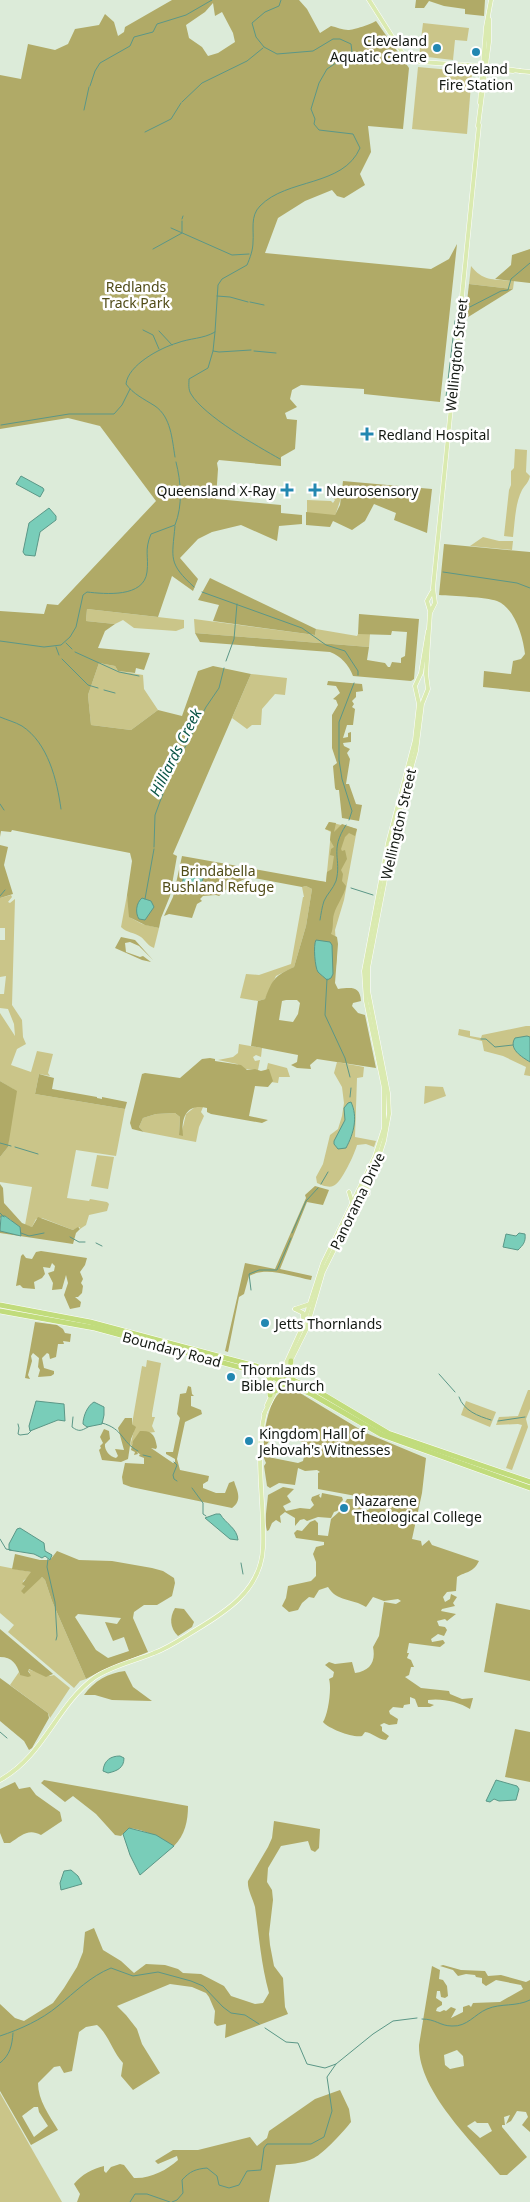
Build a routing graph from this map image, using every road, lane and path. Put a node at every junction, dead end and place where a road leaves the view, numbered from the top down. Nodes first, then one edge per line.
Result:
1 (368, 0) edge
2 (491, 0) edge
3 (485, 68) junction
4 (530, 72) edge
5 (429, 626) junction
6 (419, 682) junction
7 (426, 683) junction
8 (417, 692) junction
9 (426, 692) junction
10 (368, 955) junction
11 (368, 1180) junction
12 (349, 1192) dead end
13 (368, 1194) dead end
14 (352, 1205) junction
15 (310, 1304) junction
16 (0, 1305) edge
17 (0, 1311) edge
18 (302, 1328) junction
19 (217, 1359) junction
20 (241, 1362) junction
21 (290, 1362) junction
22 (284, 1367) junction
23 (268, 1375) junction
24 (281, 1378) junction
25 (294, 1380) junction
26 (302, 1389) junction
27 (275, 1391) junction
28 (270, 1395) junction
29 (264, 1414) junction
30 (375, 1429) junction
31 (530, 1482) edge
32 (530, 1488) edge
33 (0, 1780) edge

1 - 3 main road
2 - 3 main road, Wellington Street
3 - 4 main road
3 - 5 main road, Wellington Street
5 - 6 main road, Wellington Street
5 - 7 main road, Wellington Street
6 - 7 main road
6 - 8 main road, Wellington Street
7 - 9 main road, Wellington Street
8 - 9 main road
8 - 10 main road, Wellington Street
9 - 10 main road, Wellington Street
10 - 11 main road, Panorama Drive
10 - 14 main road, Panorama Drive
11 - 13 main road
11 - 21 main road, Panorama Drive
12 - 14 main road
14 - 15 main road, Panorama Drive
15 - 18 main road, Panorama Drive
15 - 18 main road
16 - 19 highway, Boundary Road
17 - 19 highway, Boundary Road
18 - 22 main road, Panorama Drive
19 - 20 highway, Boundary Road
19 - 23 highway, Boundary Road
20 - 22 highway
20 - 24 highway, Boundary Road
21 - 24 main road, Panorama Drive
21 - 25 highway
22 - 24 main road, Panorama Drive
23 - 24 highway, Boundary Road
23 - 28 highway
24 - 25 highway, Boundary Road
24 - 26 highway, Boundary Road
24 - 27 main road
24 - 28 main road
25 - 30 highway, Boundary Road
26 - 27 highway
26 - 30 highway, Boundary Road
27 - 29 main road
28 - 29 main road
29 - 33 main road
30 - 31 highway, Boundary Road
30 - 32 highway, Boundary Road

